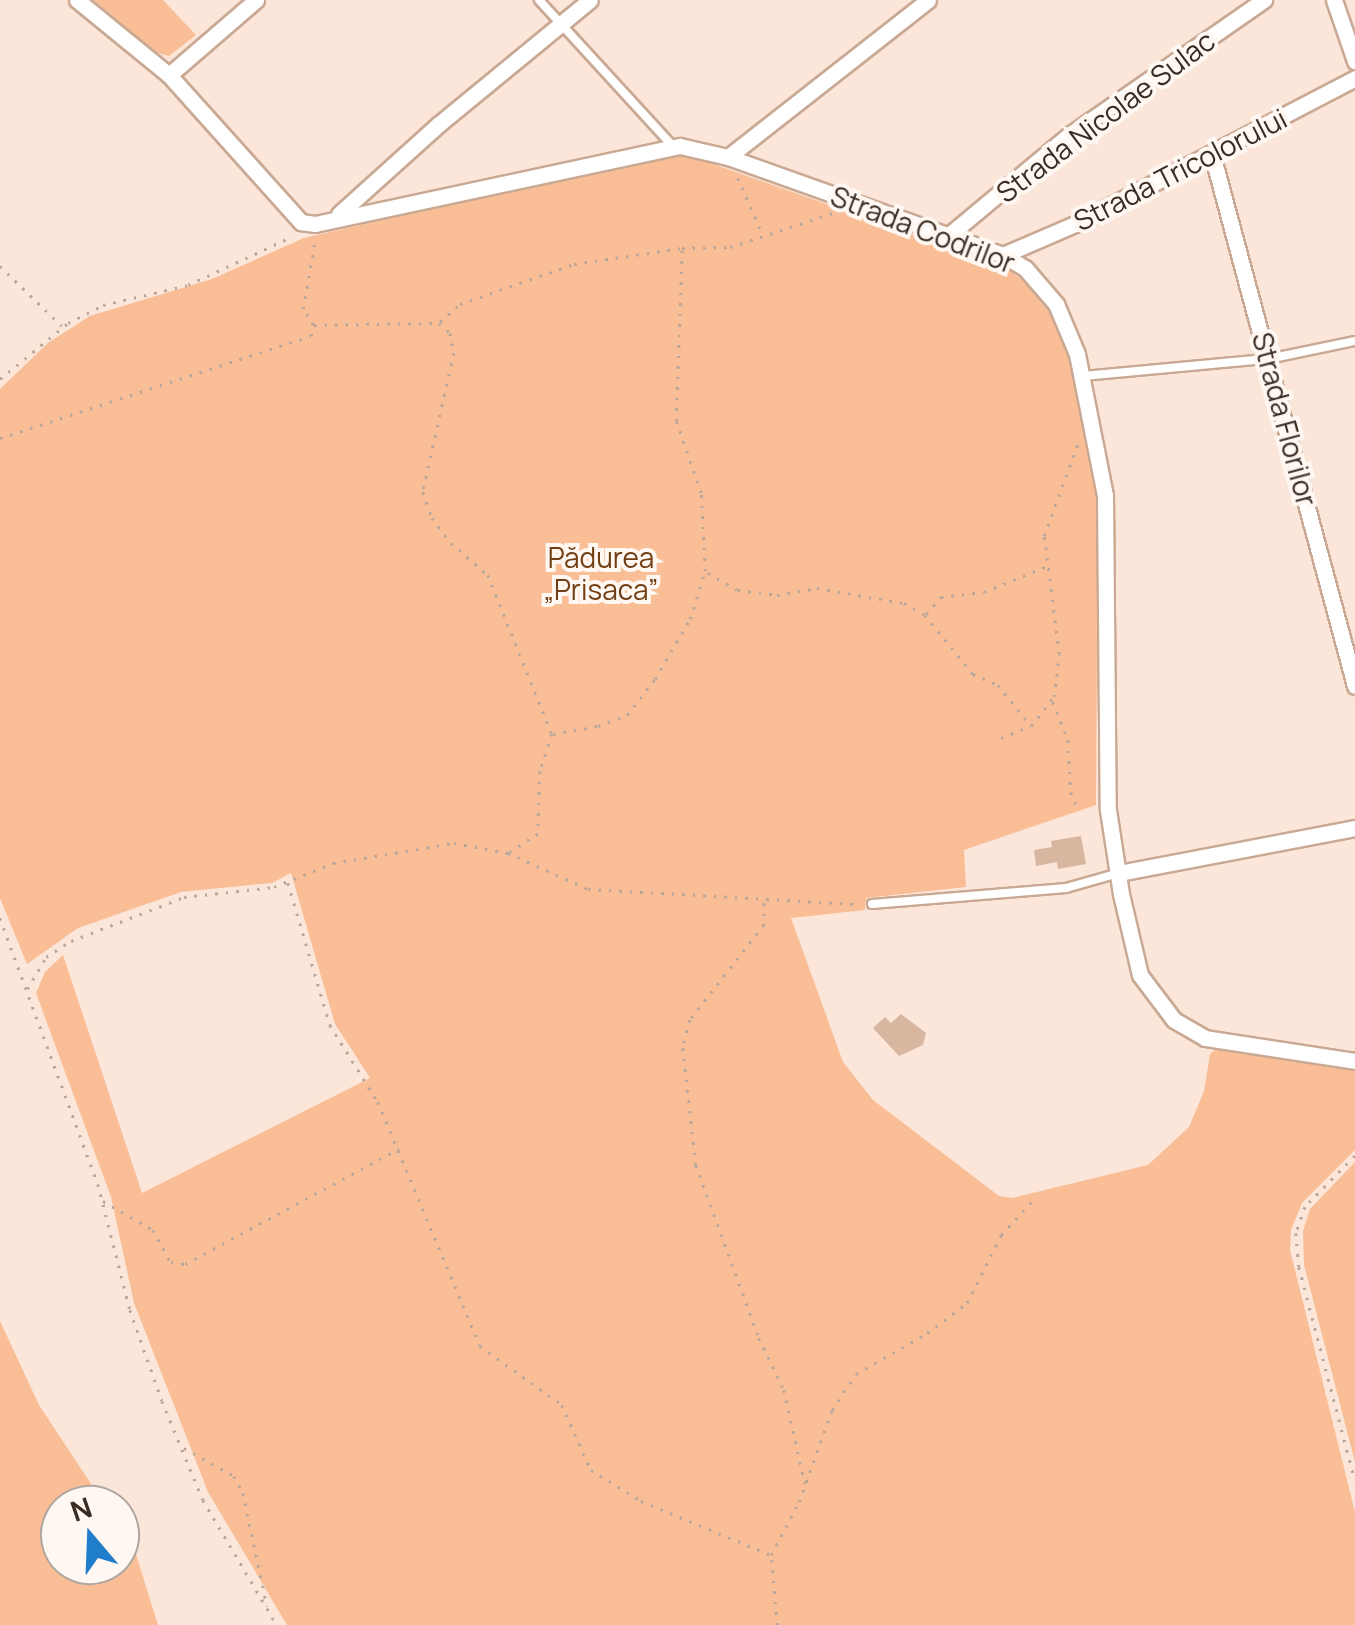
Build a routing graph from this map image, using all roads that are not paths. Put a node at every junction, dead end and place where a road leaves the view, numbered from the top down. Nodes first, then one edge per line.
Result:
1 (77, 0) edge
2 (256, 0) edge
3 (539, 0) edge
4 (590, 0) edge
5 (928, 0) edge
6 (1264, 0) edge
7 (1334, 0) edge
8 (562, 22) junction
9 (1355, 61) edge
10 (169, 75) junction
11 (1355, 78) edge
12 (673, 146) junction
13 (1212, 154) junction
14 (728, 156) junction
15 (336, 216) junction
16 (949, 236) junction
17 (1003, 255) junction
18 (1355, 341) edge
19 (1268, 359) junction
20 (1083, 376) junction
21 (1355, 686) edge
22 (1355, 828) edge
23 (1119, 874) junction
24 (872, 904) road end
25 (1355, 1062) edge

1 - 10 street
2 - 10 street
3 - 8 lane
4 - 8 street
5 - 14 street
6 - 16 street, Strada Nicolae Sulac
7 - 9 street
8 - 12 lane
8 - 15 street
10 - 15 street, Strada Codrilor
11 - 13 street, Strada Tricolorului
12 - 14 street, Strada Codrilor
12 - 15 street, Strada Codrilor
13 - 17 street, Strada Tricolorului
13 - 19 street, Strada Florilor
14 - 16 street, Strada Codrilor
16 - 17 street, Strada Codrilor
17 - 20 street, Strada Codrilor
18 - 19 lane
19 - 20 lane
19 - 21 street, Strada Florilor
20 - 23 street, Strada Codrilor
22 - 23 street
23 - 24 lane
23 - 25 street, Strada Codrilor

